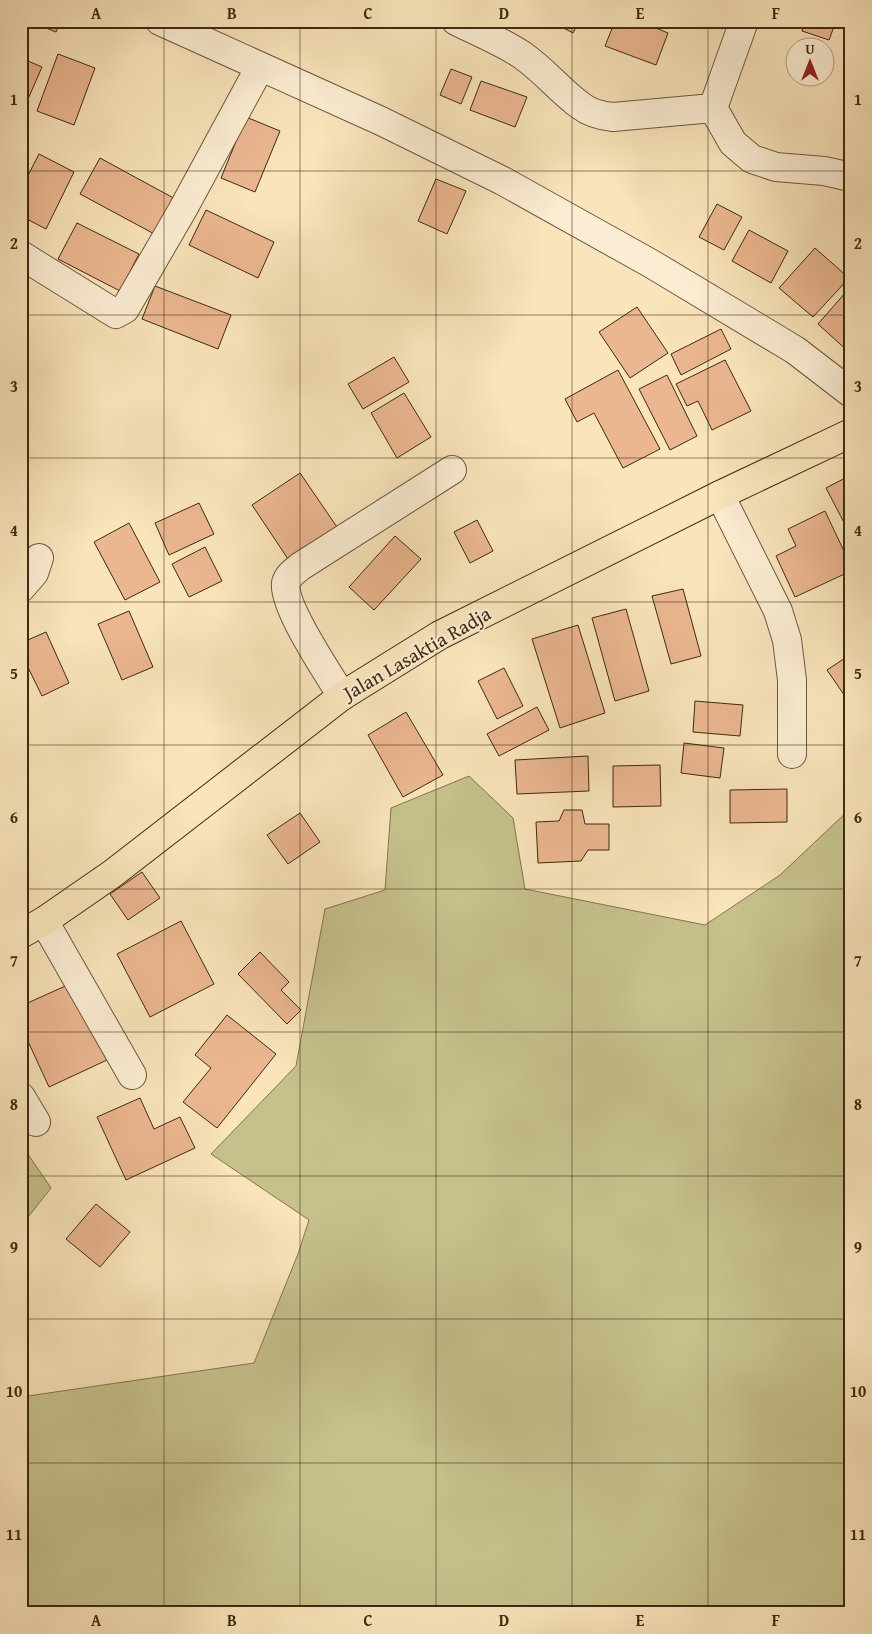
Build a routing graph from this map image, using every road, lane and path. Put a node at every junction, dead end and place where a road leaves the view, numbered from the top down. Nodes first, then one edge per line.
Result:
1 (160, 21) edge
2 (456, 21) edge
3 (744, 21) edge
4 (260, 67) junction
5 (713, 108) junction
6 (851, 176) edge
7 (21, 255) edge
8 (851, 393) edge
9 (851, 433) edge
10 (452, 470) dead end
11 (720, 496) junction
12 (39, 558) dead end
13 (21, 588) edge
14 (342, 696) junction
15 (792, 754) dead end
16 (32, 928) edge
17 (132, 1075) dead end
18 (21, 1097) edge
19 (36, 1122) dead end

1 - 4 street
2 - 5 street
3 - 5 street
4 - 7 street
4 - 8 street
5 - 6 street
9 - 11 highway, Jalan Lasaktia Radja
10 - 14 street
11 - 14 highway, Jalan Lasaktia Radja
11 - 15 street
12 - 13 street
14 - 16 highway, Jalan Lasaktia Radja
16 - 17 street
18 - 19 street

